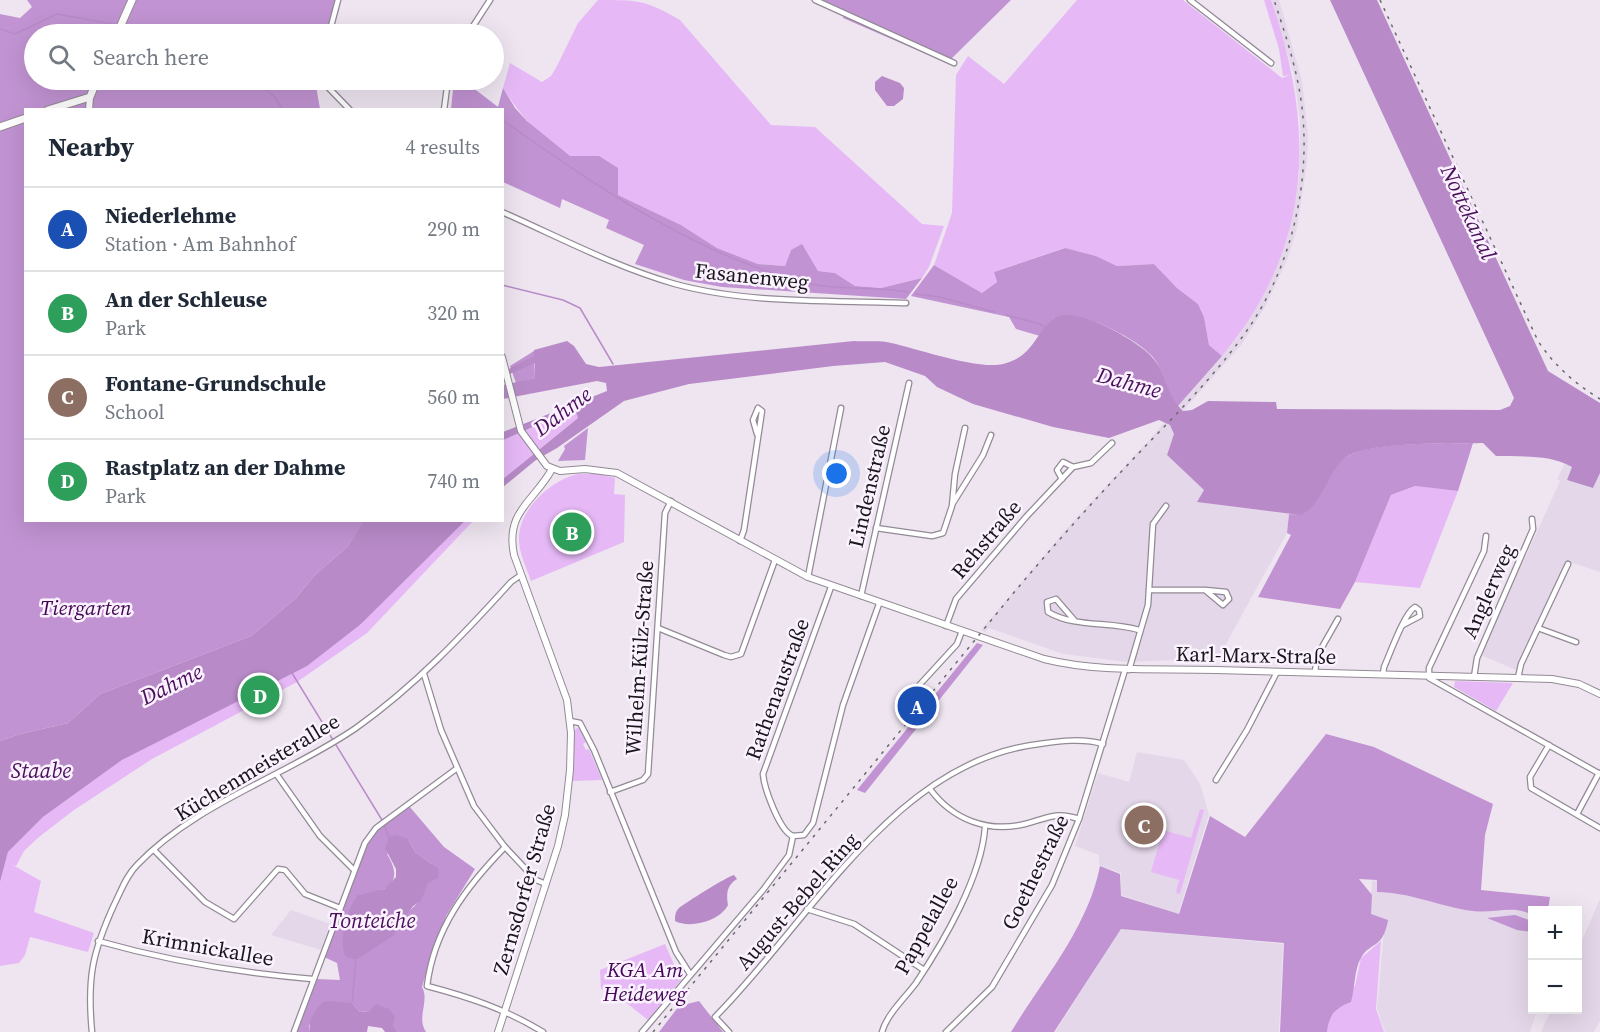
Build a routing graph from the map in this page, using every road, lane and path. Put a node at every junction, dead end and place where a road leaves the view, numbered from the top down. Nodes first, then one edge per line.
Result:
1 (132, 0) edge
2 (338, 0) edge
3 (482, 0) edge
4 (815, 0) edge
5 (1190, 0) edge
6 (489, 2) edge
7 (122, 24) edge
8 (332, 24) edge
9 (475, 24) edge
10 (954, 63) dead end
11 (1271, 63) dead end
12 (93, 90) edge
13 (330, 90) edge
14 (447, 90) edge
15 (90, 97) junction
16 (54, 108) edge
17 (89, 108) edge
18 (348, 108) edge
19 (444, 108) edge
20 (24, 119) edge
21 (0, 127) edge
22 (504, 213) edge
23 (906, 303) dead end
24 (504, 362) edge
25 (909, 383) dead end
26 (841, 408) dead end
27 (965, 428) dead end
28 (757, 434) junction
29 (991, 435) dead end
30 (1112, 443) dead end
31 (1073, 467) junction
32 (552, 469) junction
33 (1062, 479) junction
34 (670, 501) junction
35 (952, 506) junction
36 (1166, 506) dead end
37 (1533, 519) dead end
38 (876, 528) junction
39 (1486, 536) dead end
40 (740, 541) junction
41 (775, 560) junction
42 (1568, 564) dead end
43 (521, 575) junction
44 (808, 577) junction
45 (831, 587) junction
46 (1149, 590) junction
47 (1205, 590) junction
48 (860, 597) junction
49 (879, 604) junction
50 (1338, 619) dead end
51 (1075, 621) junction
52 (1403, 625) dead end
53 (946, 626) junction
54 (658, 628) junction
55 (1538, 628) junction
56 (1138, 630) junction
57 (962, 631) junction
58 (1576, 642) dead end
59 (1127, 670) junction
60 (1277, 672) junction
61 (1315, 672) junction
62 (424, 674) junction
63 (1383, 674) junction
64 (1428, 675) junction
65 (1474, 676) junction
66 (1518, 678) junction
67 (912, 692) dead end
68 (1600, 694) edge
69 (570, 721) junction
70 (1103, 744) junction
71 (1549, 745) junction
72 (456, 768) junction
73 (1600, 774) edge
74 (277, 775) junction
75 (1216, 780) dead end
76 (930, 789) junction
77 (610, 792) junction
78 (1577, 814) junction
79 (1079, 819) junction
80 (985, 827) junction
81 (1600, 828) edge
82 (793, 836) junction
83 (505, 848) junction
84 (154, 850) junction
85 (354, 870) junction
86 (546, 884) junction
87 (340, 908) junction
88 (807, 909) junction
89 (98, 941) junction
90 (924, 970) junction
91 (690, 974) junction
92 (312, 979) junction
93 (505, 1011) junction
94 (92, 1032) edge
95 (294, 1032) edge
96 (498, 1032) edge
97 (543, 1032) edge
98 (642, 1032) edge
99 (729, 1032) edge
100 (882, 1032) edge
101 (946, 1032) edge

1 - 7 main road
2 - 8 street
3 - 6 street
4 - 10 street
5 - 11 street
6 - 9 street
12 - 15 main road
13 - 18 street
14 - 19 street
15 - 16 main road
15 - 17 street
20 - 21 main road
22 - 23 street, Fasanenweg
24 - 32 street
25 - 38 street, Lindenstraße
26 - 44 street
27 - 35 street
28 - 28 street
28 - 40 street
29 - 35 street
30 - 31 street, Rehstraße
31 - 33 street, Rehstraße
31 - 33 street, Rehstraße
32 - 34 street, Karl-Marx-Straße
32 - 43 street, Zernsdorfer Straße
33 - 53 street, Rehstraße
34 - 40 street, Karl-Marx-Straße
34 - 54 street, Wilhelm-Külz-Straße
35 - 38 street
36 - 46 street
37 - 65 street, Anglerweg
38 - 48 street, Lindenstraße
39 - 64 street
40 - 41 street, Karl-Marx-Straße
41 - 44 street, Karl-Marx-Straße
41 - 54 street
42 - 55 street
43 - 62 street, Küchenmeisterallee
43 - 69 street, Zernsdorfer Straße
44 - 45 street, Karl-Marx-Straße
45 - 48 street, Karl-Marx-Straße
45 - 82 street, Rathenaustraße
46 - 47 street
46 - 56 street
47 - 47 street
48 - 49 street, Karl-Marx-Straße
49 - 53 street, Karl-Marx-Straße
49 - 82 street
50 - 61 street
51 - 51 street
51 - 56 street
52 - 63 street
53 - 57 street, Karl-Marx-Straße
54 - 77 street, Wilhelm-Külz-Straße
55 - 58 street
55 - 66 street
56 - 59 street
57 - 59 street, Karl-Marx-Straße
57 - 67 street
59 - 60 street, Karl-Marx-Straße
59 - 70 street, Goethestraße
60 - 61 street, Karl-Marx-Straße
60 - 75 street
61 - 63 street, Karl-Marx-Straße
62 - 72 street
62 - 74 street, Küchenmeisterallee
63 - 64 street, Karl-Marx-Straße
64 - 65 street, Karl-Marx-Straße
64 - 71 street
65 - 66 street, Karl-Marx-Straße
66 - 68 street, Karl-Marx-Straße
69 - 77 street
69 - 86 street, Zernsdorfer Straße
70 - 76 street, August-Bebel-Ring
70 - 79 street, Goethestraße
71 - 73 street
71 - 78 street
72 - 83 street
72 - 85 street
73 - 78 street
74 - 84 street, Küchenmeisterallee
74 - 85 street
76 - 80 street
76 - 88 street, August-Bebel-Ring
77 - 91 street
78 - 81 street
79 - 80 street
79 - 101 street, Goethestraße
80 - 90 street, Pappelallee
82 - 91 street
83 - 86 street
83 - 93 street
84 - 87 street
84 - 89 street, Küchenmeisterallee
85 - 87 street
86 - 93 street, Zernsdorfer Straße
87 - 92 street
88 - 90 street
88 - 99 street, August-Bebel-Ring
89 - 92 street, Krimnickallee
89 - 94 street, Küchenmeisterallee
90 - 100 street, Pappelallee
91 - 98 street
92 - 95 street
93 - 96 street, Zernsdorfer Straße
93 - 97 street

